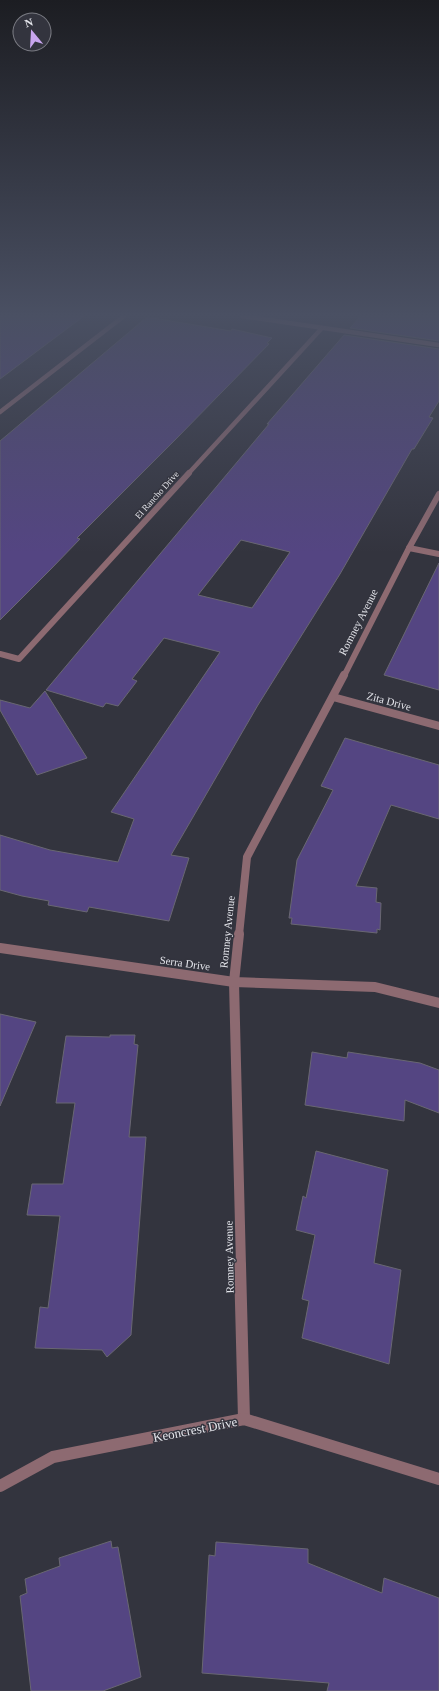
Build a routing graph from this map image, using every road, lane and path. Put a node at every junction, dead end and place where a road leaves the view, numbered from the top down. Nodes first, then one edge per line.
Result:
1 (22, 395) edge
2 (261, 395) edge
3 (0, 412) edge
4 (439, 494) edge
5 (410, 548) junction
6 (439, 554) edge
7 (0, 654) edge
8 (333, 697) junction
9 (439, 726) edge
10 (0, 948) edge
11 (234, 982) junction
12 (439, 1003) edge
13 (244, 1419) junction
14 (439, 1479) edge
15 (0, 1486) edge

1 - 3 street
2 - 7 street, El Rancho Drive
4 - 5 street, Romney Avenue
5 - 6 street
5 - 8 street, Romney Avenue
8 - 9 street, Zita Drive
8 - 11 street, Romney Avenue
10 - 11 street, Serra Drive
11 - 12 street, Serra Drive
11 - 13 street, Romney Avenue
13 - 14 street, Keoncrest Drive
13 - 15 street, Keoncrest Drive

